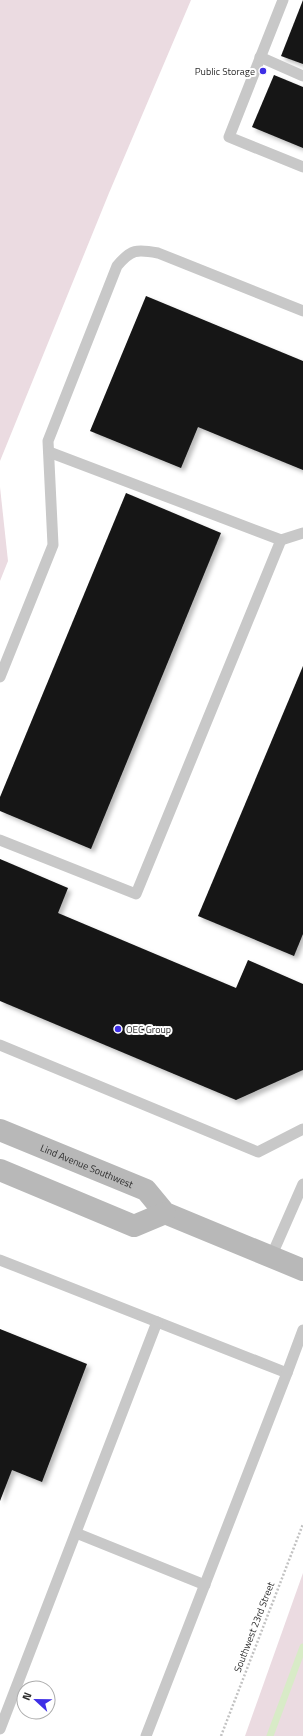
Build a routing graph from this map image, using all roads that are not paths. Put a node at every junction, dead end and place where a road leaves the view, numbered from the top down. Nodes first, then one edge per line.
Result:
1 (283, 0) edge
2 (260, 57) junction
3 (303, 76) edge
4 (303, 168) edge
5 (303, 311) edge
6 (49, 452) junction
7 (303, 532) edge
8 (282, 540) junction
9 (0, 677) edge
10 (0, 840) edge
11 (0, 1045) edge
12 (303, 1129) edge
13 (0, 1130) edge
14 (0, 1170) edge
15 (303, 1184) edge
16 (165, 1213) junction
17 (271, 1257) junction
18 (0, 1260) edge
19 (303, 1270) edge
20 (158, 1322) junction
21 (303, 1330) edge
22 (287, 1373) junction
23 (76, 1533) junction
24 (205, 1585) junction
25 (0, 1729) edge
26 (146, 1736) edge

1 - 2 lane
2 - 3 lane
2 - 4 lane
5 - 6 lane
6 - 8 lane
6 - 9 lane
7 - 8 lane
8 - 10 lane
11 - 12 lane
13 - 16 main road, Lind Avenue Southwest
14 - 16 main road
15 - 17 lane
16 - 17 main road, Lind Avenue Southwest
17 - 19 main road, Lind Avenue Southwest
18 - 20 lane
20 - 22 lane
20 - 23 lane
21 - 22 lane
22 - 24 lane
23 - 24 lane
23 - 25 lane
24 - 26 lane

